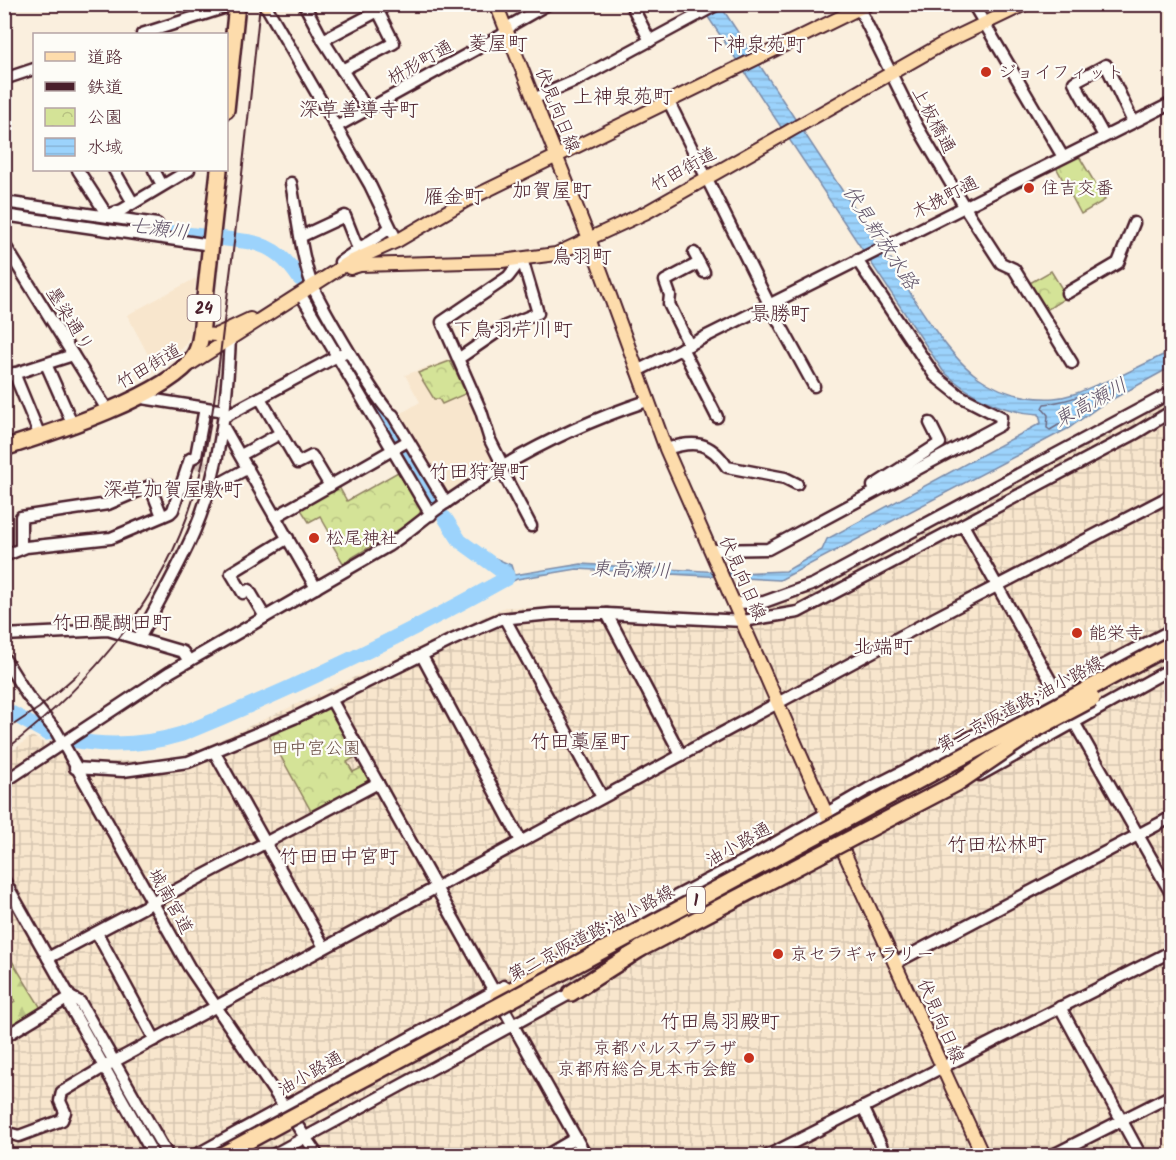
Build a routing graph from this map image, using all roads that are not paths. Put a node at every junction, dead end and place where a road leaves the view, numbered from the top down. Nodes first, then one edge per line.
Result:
1 (236, 4) edge
2 (304, 4) edge
3 (496, 4) edge
4 (548, 4) edge
5 (632, 4) edge
6 (718, 4) edge
7 (974, 4) edge
8 (1025, 4) edge
9 (266, 5) edge
10 (862, 6) edge
11 (984, 23) junction
12 (507, 30) junction
13 (145, 33) edge
14 (323, 40) junction
15 (650, 41) junction
16 (33, 69) edge
17 (342, 70) junction
18 (891, 72) junction
19 (4, 79) edge
20 (228, 81) edge
21 (533, 99) junction
22 (669, 102) junction
23 (1172, 103) edge
24 (367, 109) junction
25 (1133, 122) junction
26 (336, 127) junction
27 (1104, 136) junction
28 (557, 155) junction
29 (1063, 157) junction
30 (79, 171) edge
31 (115, 171) edge
32 (155, 171) edge
33 (187, 171) edge
34 (219, 171) edge
35 (707, 178) junction
36 (291, 183) dead end
37 (162, 185) junction
38 (4, 202) edge
39 (133, 203) junction
40 (964, 206) junction
41 (4, 215) edge
42 (106, 215) junction
43 (1134, 223) dead end
44 (390, 228) junction
45 (157, 232) junction
46 (302, 236) junction
47 (212, 240) junction
48 (397, 241) junction
49 (590, 241) junction
50 (4, 244) edge
51 (367, 249) junction
52 (857, 259) junction
53 (522, 260) junction
54 (699, 263) dead end
55 (380, 265) junction
56 (333, 276) junction
57 (313, 287) junction
58 (1067, 293) dead end
59 (301, 295) junction
60 (769, 304) junction
61 (268, 314) junction
62 (201, 334) junction
63 (230, 338) junction
64 (686, 347) junction
65 (343, 353) junction
66 (73, 355) junction
67 (458, 358) junction
68 (1072, 363) dead end
69 (46, 364) junction
70 (182, 369) junction
71 (637, 371) junction
72 (9, 375) edge
73 (813, 386) dead end
74 (1172, 392) edge
75 (136, 397) junction
76 (260, 398) junction
77 (647, 401) junction
78 (205, 408) junction
79 (108, 411) junction
80 (1172, 411) edge
81 (382, 416) junction
82 (717, 417) dead end
83 (224, 418) junction
84 (930, 423) dead end
85 (73, 425) junction
86 (281, 433) junction
87 (40, 436) junction
88 (5, 445) edge
89 (401, 446) junction
90 (666, 450) junction
91 (241, 455) junction
92 (201, 466) junction
93 (248, 468) junction
94 (503, 469) junction
95 (210, 484) junction
96 (797, 484) dead end
97 (330, 486) junction
98 (1172, 495) edge
99 (446, 503) junction
100 (855, 503) junction
101 (431, 515) junction
102 (162, 516) junction
103 (275, 517) junction
104 (963, 525) junction
105 (531, 526) dead end
106 (288, 538) junction
107 (21, 548) junction
108 (712, 553) junction
109 (4, 556) edge
110 (996, 585) junction
111 (316, 588) junction
112 (735, 603) junction
113 (607, 614) junction
114 (265, 617) junction
115 (506, 619) junction
116 (743, 621) junction
117 (1172, 630) edge
118 (4, 635) edge
119 (139, 639) junction
120 (1172, 644) edge
121 (422, 656) junction
122 (1172, 656) edge
123 (4, 658) edge
124 (189, 661) junction
125 (1172, 668) edge
126 (1056, 690) junction
127 (332, 701) junction
128 (779, 704) junction
129 (1073, 721) junction
130 (1038, 722) junction
131 (61, 743) junction
132 (215, 753) junction
133 (681, 755) junction
134 (75, 768) junction
135 (4, 782) edge
136 (378, 783) junction
137 (602, 797) junction
138 (826, 813) junction
139 (1172, 817) edge
140 (1138, 835) junction
141 (520, 841) junction
142 (266, 843) junction
143 (844, 849) junction
144 (4, 880) edge
145 (436, 887) junction
146 (1172, 895) edge
147 (9, 896) edge
148 (153, 903) junction
149 (97, 933) junction
150 (324, 947) junction
151 (1172, 951) edge
152 (48, 958) junction
153 (895, 963) junction
154 (571, 993) junction
155 (496, 994) junction
156 (70, 996) junction
157 (216, 1007) junction
158 (1060, 1007) junction
159 (513, 1023) junction
160 (4, 1037) edge
161 (155, 1040) junction
162 (109, 1065) junction
163 (942, 1066) junction
164 (1172, 1095) edge
165 (285, 1106) junction
166 (863, 1107) junction
167 (1122, 1120) junction
168 (4, 1132) edge
169 (306, 1137) junction
170 (576, 1138) junction
171 (154, 1155) edge
172 (168, 1155) edge
173 (194, 1155) edge
174 (220, 1155) edge
175 (241, 1155) edge
176 (271, 1155) edge
177 (318, 1155) edge
178 (545, 1155) edge
179 (586, 1155) edge
180 (767, 1155) edge
181 (886, 1155) edge
182 (983, 1155) edge
183 (1051, 1155) edge
184 (1142, 1155) edge

1 - 13 street
1 - 20 highway
2 - 14 street
3 - 12 main road, 伏見向日線
4 - 12 street, 枡形町通
5 - 15 street
6 - 15 street
7 - 11 street
8 - 11 main road, 竹田街道
9 - 26 street
10 - 18 street, 上板橋通
10 - 22 main road, 竹田街道
11 - 18 main road, 竹田街道
11 - 29 street
12 - 21 main road, 伏見向日線
12 - 24 street, 枡形町通
14 - 17 street
14 - 17 street
15 - 21 street
16 - 19 street
17 - 24 street
18 - 35 main road, 竹田街道
18 - 40 street, 上板橋通
21 - 28 main road, 伏見向日線
22 - 28 main road, 竹田街道
22 - 35 street
23 - 25 street, 木挽町通
24 - 26 street, 枡形町通
25 - 27 street, 木挽町通
25 - 27 street
26 - 44 street
27 - 29 street, 木挽町通
28 - 48 main road, 竹田街道
28 - 49 main road, 伏見向日線
29 - 40 street, 木挽町通
30 - 42 street
31 - 39 street
32 - 37 street
33 - 37 street
34 - 47 highway, 24
35 - 49 main road, 竹田街道
35 - 60 street
36 - 46 street
37 - 39 street
38 - 42 street
39 - 42 street
40 - 52 street, 木挽町通
40 - 68 street, 上板橋通
41 - 45 street
42 - 45 street
43 - 58 street
44 - 48 street
44 - 51 street
45 - 47 street
46 - 51 street
46 - 57 street
47 - 62 highway, 24
48 - 51 main road, 竹田街道
49 - 53 main road, 竹田街道
49 - 71 main road, 伏見向日線
50 - 66 street, 墨染通り
51 - 55 main road
51 - 56 main road, 竹田街道
52 - 60 street, 木挽町通
52 - 100 street
53 - 55 main road, 竹田街道
53 - 67 street
53 - 67 street
54 - 64 street
55 - 56 main road, 竹田街道
56 - 57 main road, 竹田街道
57 - 59 main road, 竹田街道
57 - 65 street
59 - 61 main road, 竹田街道
59 - 65 street
60 - 64 street, 木挽町通
60 - 73 street
61 - 62 main road
61 - 63 main road, 竹田街道
62 - 70 highway, 24
63 - 70 main road, 竹田街道
63 - 83 street
64 - 71 street, 木挽町通
64 - 82 street
65 - 76 street
65 - 81 street
66 - 69 street
66 - 79 street, 墨染通り
67 - 94 street
69 - 72 street
69 - 85 street
70 - 75 highway, 竹田街道 / 24
71 - 77 main road, 伏見向日線
72 - 87 street
74 - 112 street
75 - 78 street
75 - 79 highway, 竹田街道 / 24
76 - 83 street
76 - 86 street
77 - 90 main road, 伏見向日線
77 - 94 street
78 - 83 street
78 - 92 street
79 - 85 highway, 竹田街道 / 24
80 - 104 street
81 - 89 street
81 - 89 street
83 - 91 street
83 - 92 street
84 - 100 street
85 - 87 highway, 竹田街道 / 24
86 - 91 street
86 - 97 street
87 - 88 highway, 竹田街道 / 24
89 - 97 street
89 - 99 street
89 - 101 street
90 - 96 street
90 - 108 main road, 伏見向日線
91 - 93 street
92 - 95 street
92 - 102 street
93 - 95 street
93 - 103 street
94 - 99 street
94 - 105 street
95 - 119 street
97 - 103 street
98 - 110 street
99 - 101 street
100 - 108 street
101 - 111 street
102 - 107 street
102 - 107 street
103 - 106 street
104 - 110 street
104 - 116 street
106 - 111 street
106 - 114 street
107 - 109 street
108 - 112 main road, 伏見向日線
110 - 126 street
110 - 128 street
111 - 114 street
112 - 116 main road, 伏見向日線
113 - 115 street
113 - 116 street
113 - 133 street
114 - 124 street
115 - 121 street
115 - 137 street
116 - 128 main road, 伏見向日線
117 - 126 street, 油小路通
118 - 119 street
119 - 124 street
120 - 130 highway, 第二京阪道路;油小路線 / 1, bridge
121 - 127 street
121 - 141 street
122 - 130 highway, 第二京阪道路;油小路線 / 1, bridge
123 - 131 street, 城南宮道
124 - 131 street
125 - 129 street
126 - 129 street
126 - 138 street, 油小路通
127 - 132 street
127 - 136 street
128 - 133 street
128 - 138 main road, 伏見向日線
129 - 140 street
129 - 143 street
130 - 154 highway, bridge
130 - 155 highway, bridge
130 - 174 highway, 第二京阪道路;油小路線 / 1, bridge
130 - 175 highway, 第二京阪道路;油小路線 / 1, bridge
131 - 134 street, 城南宮道
131 - 135 street
132 - 134 street
132 - 142 street
133 - 137 street
134 - 148 street, 城南宮道
136 - 142 street
136 - 145 street
137 - 141 street
138 - 143 main road, 伏見向日線
138 - 155 street, 油小路通
139 - 140 street
140 - 146 street
140 - 153 street
141 - 145 street
142 - 148 street
142 - 150 street
143 - 153 main road, 伏見向日線
143 - 154 street
144 - 147 street
145 - 150 street
145 - 155 street
147 - 152 street
148 - 149 street
148 - 157 street, 城南宮道
149 - 152 street
149 - 161 street
150 - 157 street
151 - 158 street
152 - 156 street
153 - 163 main road, 伏見向日線
154 - 159 street
155 - 159 street
155 - 165 street, 油小路通
156 - 160 street
156 - 162 street
157 - 161 street
157 - 165 street, 城南宮道
158 - 163 street
158 - 167 street
159 - 169 street
159 - 170 street
161 - 162 street
162 - 168 street
162 - 171 street
162 - 172 street
163 - 166 street
163 - 182 main road, 伏見向日線
164 - 167 street
165 - 169 street, 城南宮道
165 - 173 street, 油小路通
166 - 180 street
166 - 181 street
167 - 183 street
167 - 184 street
169 - 176 street
169 - 177 street, 城南宮道
170 - 178 street
170 - 179 street

